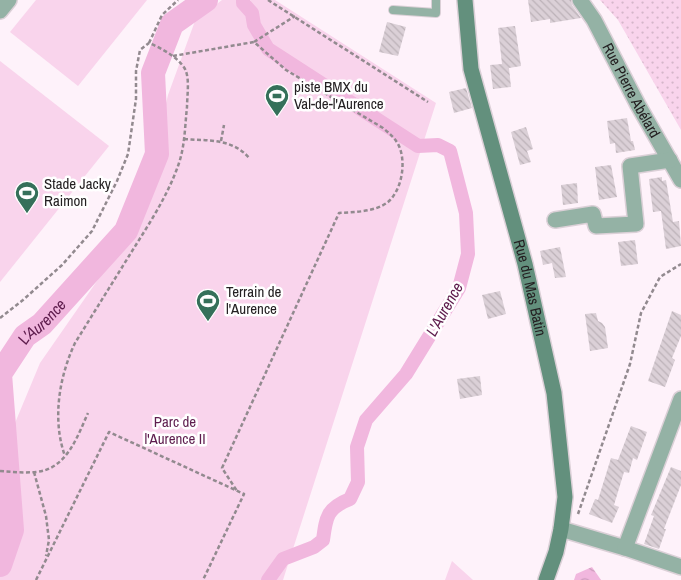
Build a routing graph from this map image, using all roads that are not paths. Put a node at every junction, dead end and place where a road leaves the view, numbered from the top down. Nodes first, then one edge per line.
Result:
1 (9, 0) edge
2 (436, 0) edge
3 (465, 0) edge
4 (580, 0) edge
5 (393, 10) dead end
6 (0, 11) edge
7 (670, 160) junction
8 (681, 180) edge
9 (555, 220) dead end
10 (681, 399) edge
11 (566, 531) junction
12 (625, 548) junction
13 (681, 567) edge
14 (546, 580) edge

1 - 6 street
2 - 5 lane
3 - 11 street, Rue du Mas Batin
4 - 7 street, Rue Pierre Abélard
7 - 8 street, Rue Pierre Abélard
7 - 9 street
10 - 12 street
11 - 12 street
11 - 14 street, Rue du Mas Batin
12 - 13 street

